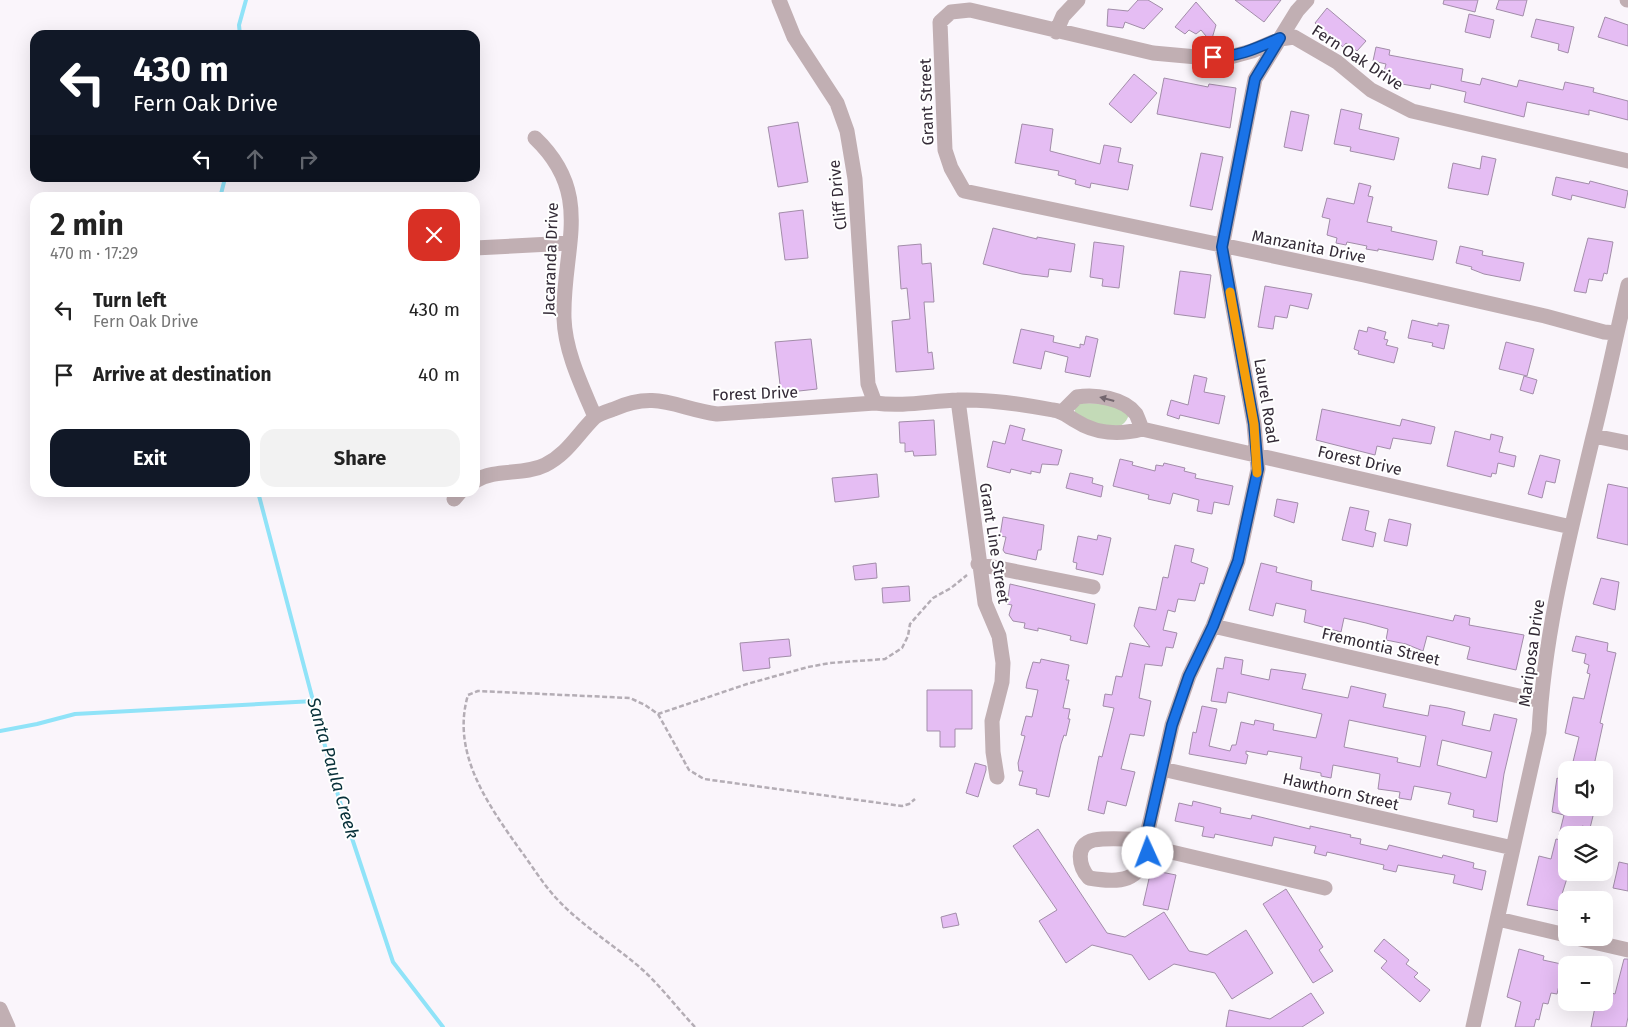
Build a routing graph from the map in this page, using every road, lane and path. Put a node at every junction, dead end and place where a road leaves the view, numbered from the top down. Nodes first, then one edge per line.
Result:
1 (779, 0) edge
2 (1078, 0) edge
3 (1307, 0) edge
4 (1056, 32) junction
5 (1280, 38) junction
6 (535, 138) dead end
7 (1628, 161) edge
8 (964, 191) joint
9 (570, 243) junction
10 (1222, 247) junction
11 (480, 248) edge
12 (1628, 285) edge
13 (1617, 333) junction
14 (958, 400) junction
15 (875, 402) junction
16 (1063, 411) junction
17 (595, 417) junction
18 (1142, 428) junction
19 (1594, 436) junction
20 (1628, 443) edge
21 (1257, 455) junction
22 (480, 479) edge
23 (1571, 527) junction
24 (978, 564) junction
25 (1093, 587) dead end
26 (1213, 626) junction
27 (1541, 701) junction
28 (658, 714) junction
29 (1162, 769) junction
30 (997, 776) dead end
31 (915, 799) dead end
32 (1513, 848) junction
33 (1325, 888) dead end
34 (1498, 919) junction
35 (1558, 933) edge
36 (1611, 946) edge
37 (1628, 950) edge
38 (0, 1009) edge
39 (8, 1027) edge
40 (695, 1027) edge
41 (1473, 1027) edge

1 - 15 street, Cliff Drive
2 - 4 street
3 - 5 street, Laurel Road
4 - 5 street
4 - 8 street, Grant Street
5 - 7 street, Fern Oak Drive
5 - 10 street, Laurel Road
6 - 9 street, Jacaranda Drive
8 - 10 street, Manzanita Drive
9 - 11 street
9 - 17 street, Jacaranda Drive
10 - 13 street, Manzanita Drive
10 - 21 street, Laurel Road
12 - 13 street, Mariposa Drive
13 - 19 street, Mariposa Drive
14 - 15 street, Forest Drive
14 - 16 street, Forest Drive
14 - 24 street, Grant Line Street
15 - 17 street, Forest Drive
16 - 18 street, Forest Drive
18 -> 16 street
17 - 22 street
18 - 21 street, Forest Drive
19 - 20 street
19 - 23 street, Mariposa Drive
21 - 23 street, Forest Drive
21 - 26 street, Laurel Road
23 - 27 street, Mariposa Drive
24 - 25 street
24 - 28 path
24 - 30 street, Grant Line Street
26 - 27 street, Fremontia Street
26 - 29 street, Laurel Road
27 - 32 street, Mariposa Drive
28 - 31 path
28 - 40 path
29 - 32 street, Hawthorn Street
29 - 33 street, Laurel Road
32 - 34 street, Mariposa Drive
34 - 35 street
34 - 41 street, Mariposa Drive
36 - 37 street
38 - 39 street

